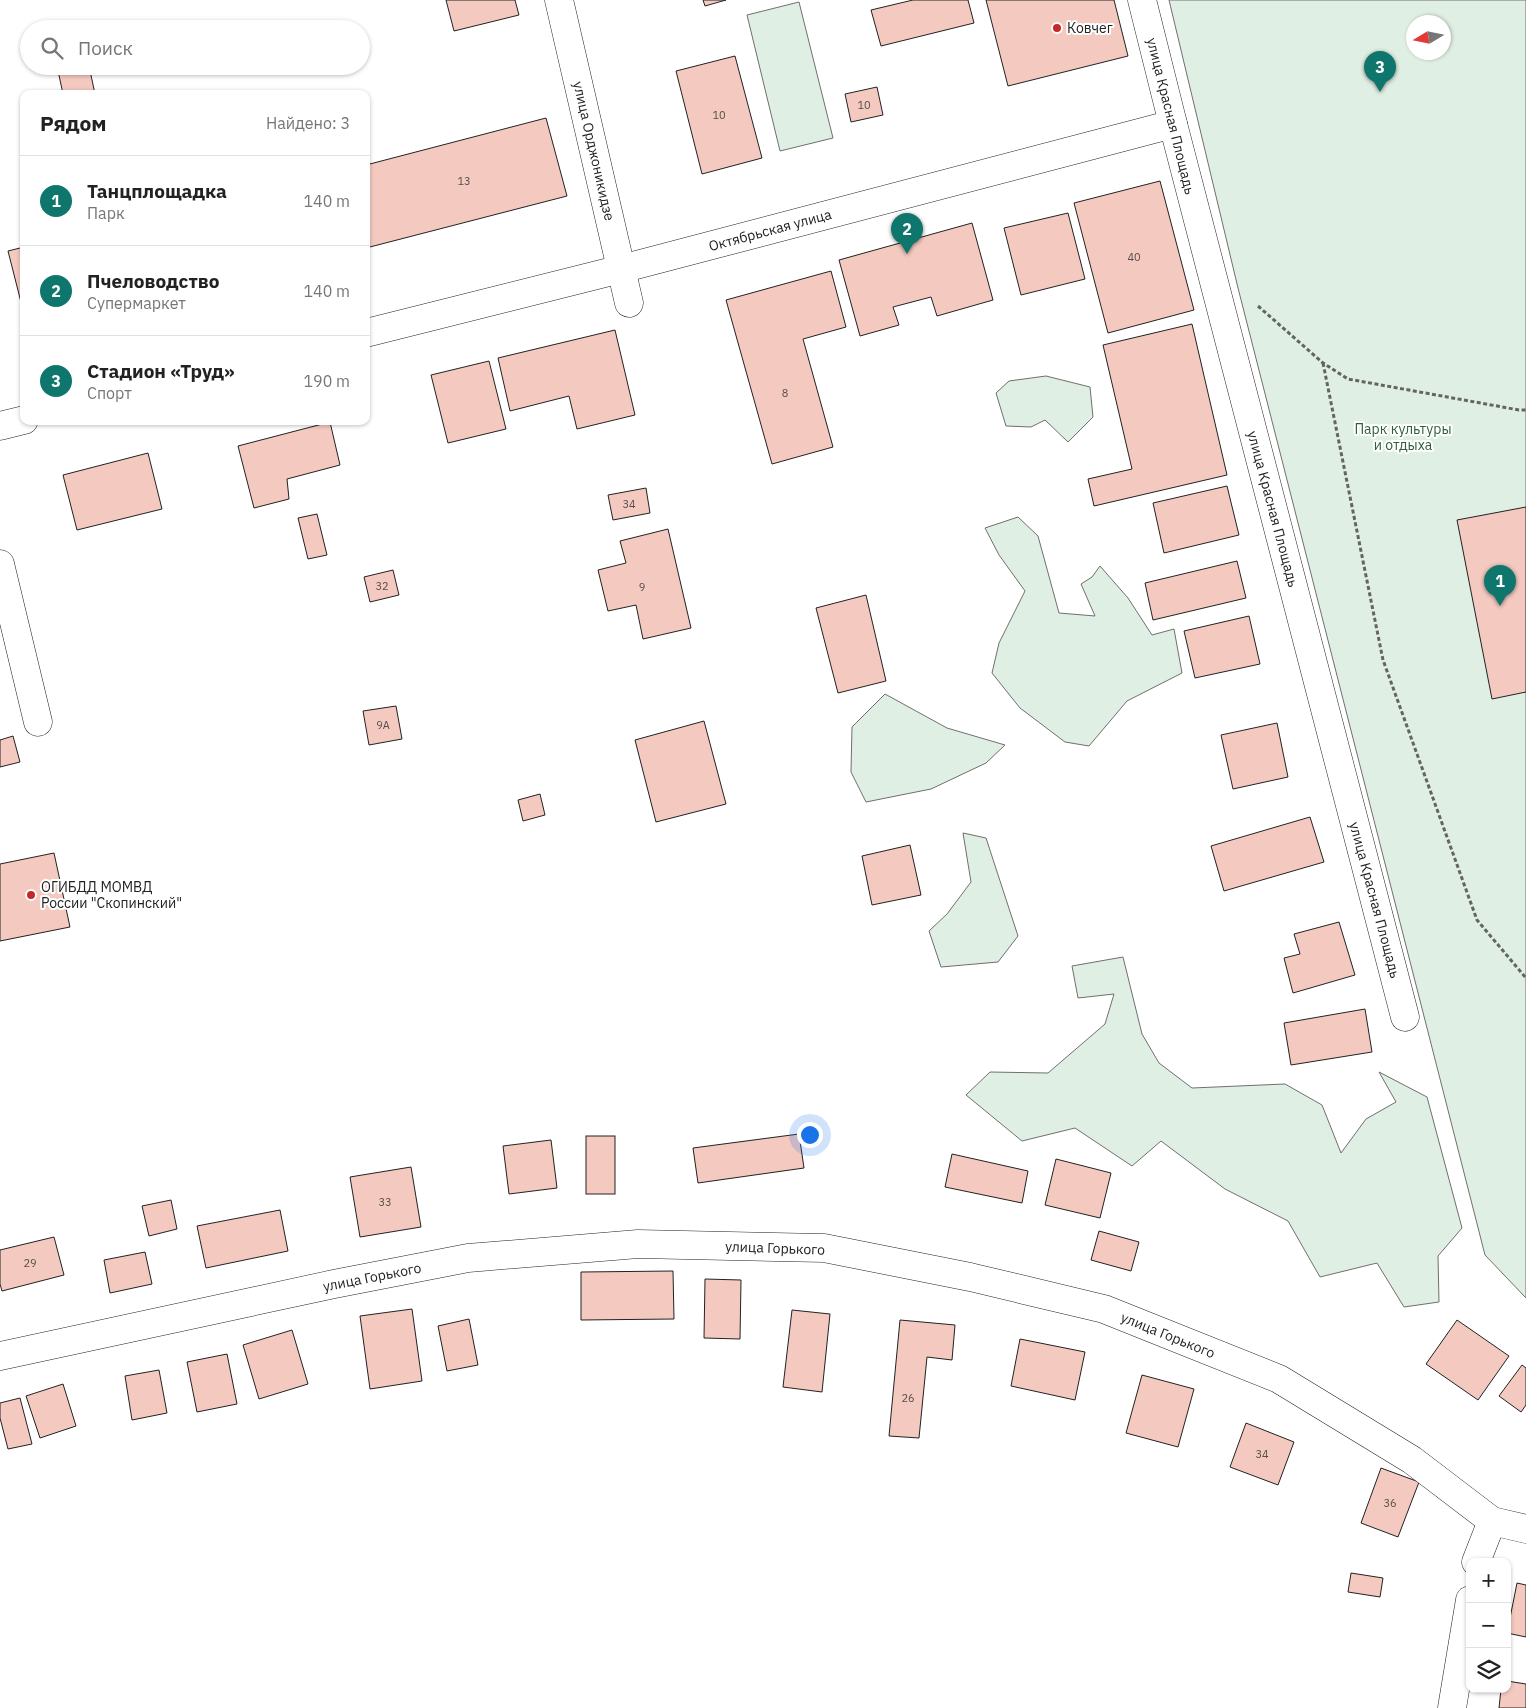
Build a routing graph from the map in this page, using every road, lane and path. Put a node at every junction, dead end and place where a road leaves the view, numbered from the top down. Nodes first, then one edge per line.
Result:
1 (559, 0) edge
2 (1142, 0) edge
3 (1172, 124) junction
4 (621, 269) junction
5 (1252, 300) dead end
6 (629, 303) dead end
7 (370, 332) edge
8 (1323, 362) junction
9 (1526, 410) edge
10 (20, 421) edge
11 (0, 426) edge
12 (0, 564) edge
13 (38, 722) dead end
14 (1526, 978) edge
15 (1405, 1017) dead end
16 (0, 1356) edge
17 (1492, 1521) junction
18 (1526, 1529) edge
19 (1478, 1558) edge
20 (1470, 1603) edge
21 (1452, 1708) edge

1 - 4 street, улица Орджоникидзе
2 - 3 street, улица Красная Площадь
3 - 4 street, Октябрьская улица
3 - 15 street, улица Красная Площадь
4 - 6 street, улица Орджоникидзе
4 - 7 street, Октябрьская улица
5 - 8 path
8 - 9 path
8 - 14 path
10 - 11 street
12 - 13 street
16 - 17 street, улица Горького
17 - 18 street, улица Горького
17 - 19 street
20 - 21 street

